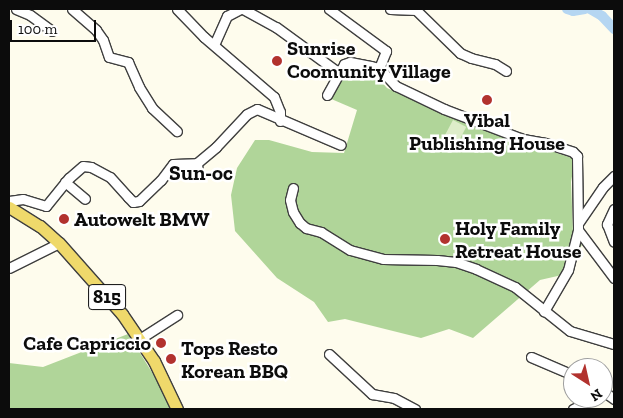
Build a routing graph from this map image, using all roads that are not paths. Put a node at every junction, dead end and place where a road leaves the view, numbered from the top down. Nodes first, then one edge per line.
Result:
1 (16, 9) edge
2 (72, 9) edge
3 (178, 9) edge
4 (241, 9) edge
5 (329, 9) edge
6 (390, 9) edge
7 (416, 10) edge
8 (52, 32) dead end
9 (214, 45) junction
10 (379, 68) junction
11 (506, 71) dead end
12 (339, 73) junction
13 (327, 95) dead end
14 (280, 121) junction
15 (176, 132) dead end
16 (341, 145) dead end
17 (197, 162) junction
18 (198, 176) dead end
19 (614, 176) edge
20 (65, 182) junction
21 (293, 188) dead end
22 (85, 199) dead end
23 (9, 201) edge
24 (9, 207) edge
25 (614, 209) edge
26 (578, 226) junction
27 (614, 242) edge
28 (59, 243) junction
29 (9, 268) edge
30 (614, 278) edge
31 (544, 311) junction
32 (176, 315) dead end
33 (141, 338) junction
34 (614, 344) edge
35 (329, 354) dead end
36 (531, 357) dead end
37 (563, 371) edge
38 (177, 409) edge
39 (416, 409) edge

1 - 8 street
2 - 15 street
3 - 9 street
4 - 9 street
4 - 12 street
5 - 10 street
6 - 7 street
7 - 11 street
9 - 14 street
10 - 12 street
10 - 26 street
12 - 13 street
14 - 16 street
14 - 17 street
17 - 18 street
17 - 20 street
19 - 26 street
20 - 22 street
20 - 23 street
21 - 31 street
24 - 28 main road, 815
25 - 27 street
26 - 30 street
26 - 31 street
28 - 29 street
28 - 33 main road, 815
31 - 34 street
32 - 33 street
33 - 38 main road, 815
35 - 39 street
36 - 37 street

